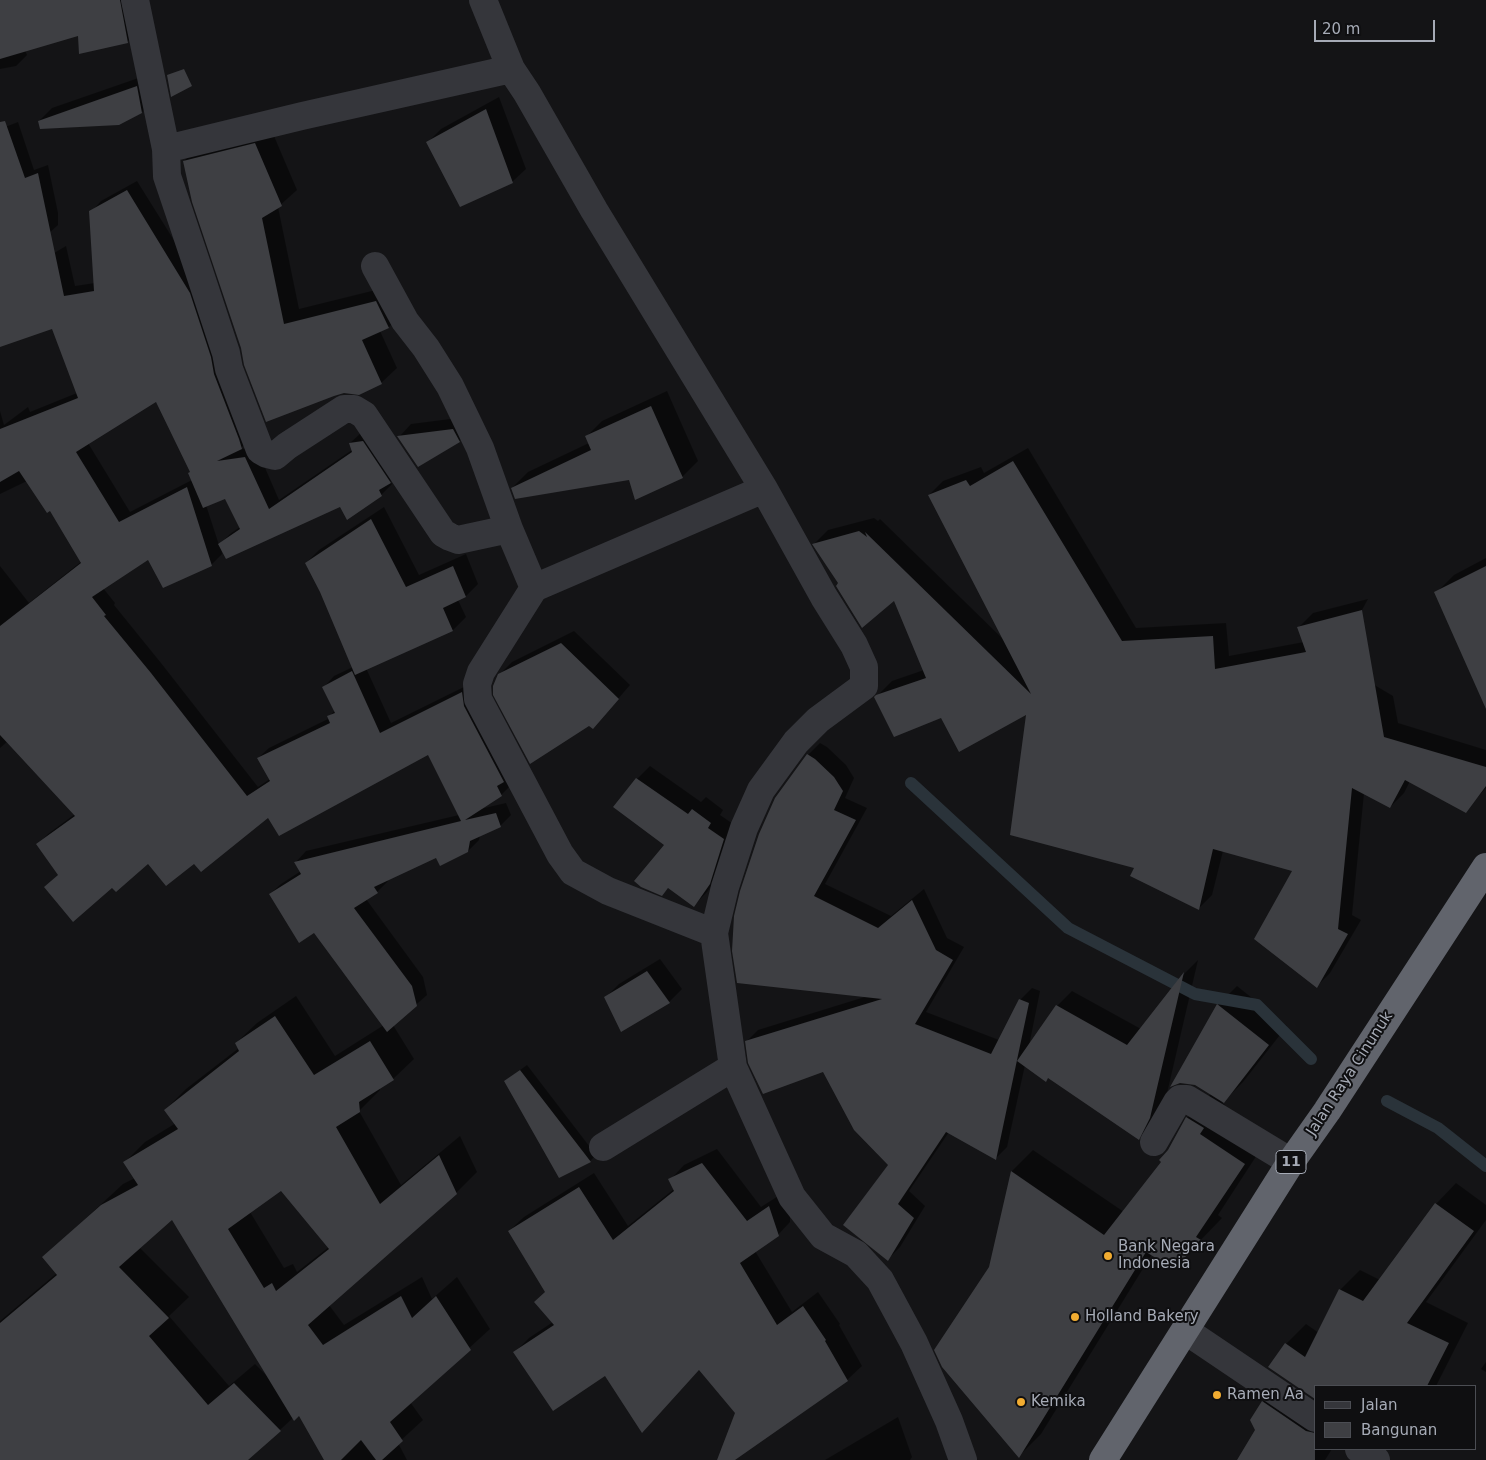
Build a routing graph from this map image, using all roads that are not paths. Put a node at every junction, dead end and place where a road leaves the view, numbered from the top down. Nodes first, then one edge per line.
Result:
1 (135, 0) edge
2 (483, 0) edge
3 (511, 68) junction
4 (166, 149) junction
5 (375, 266) dead end
6 (764, 489) junction
7 (509, 529) junction
8 (534, 588) junction
9 (1486, 867) edge
10 (714, 933) junction
11 (733, 1067) junction
12 (1154, 1142) dead end
13 (603, 1147) dead end
14 (1291, 1162) junction
15 (1186, 1331) junction
16 (1314, 1417) edge
17 (1361, 1450) edge
18 (963, 1460) edge
19 (1103, 1460) edge
20 (1376, 1460) edge

1 - 4 street
2 - 3 street
3 - 4 street
3 - 6 street
4 - 7 street
5 - 7 street
6 - 8 street
6 - 10 street
7 - 8 street
8 - 10 street
9 - 14 highway, Jalan Raya Cinunuk / 11
10 - 11 street
11 - 13 street
11 - 18 street
12 - 14 street
14 - 15 highway, Jalan Raya Cinunuk / 11
15 - 16 street
15 - 19 highway, Jalan Raya Cinunuk / 11
17 - 20 street

